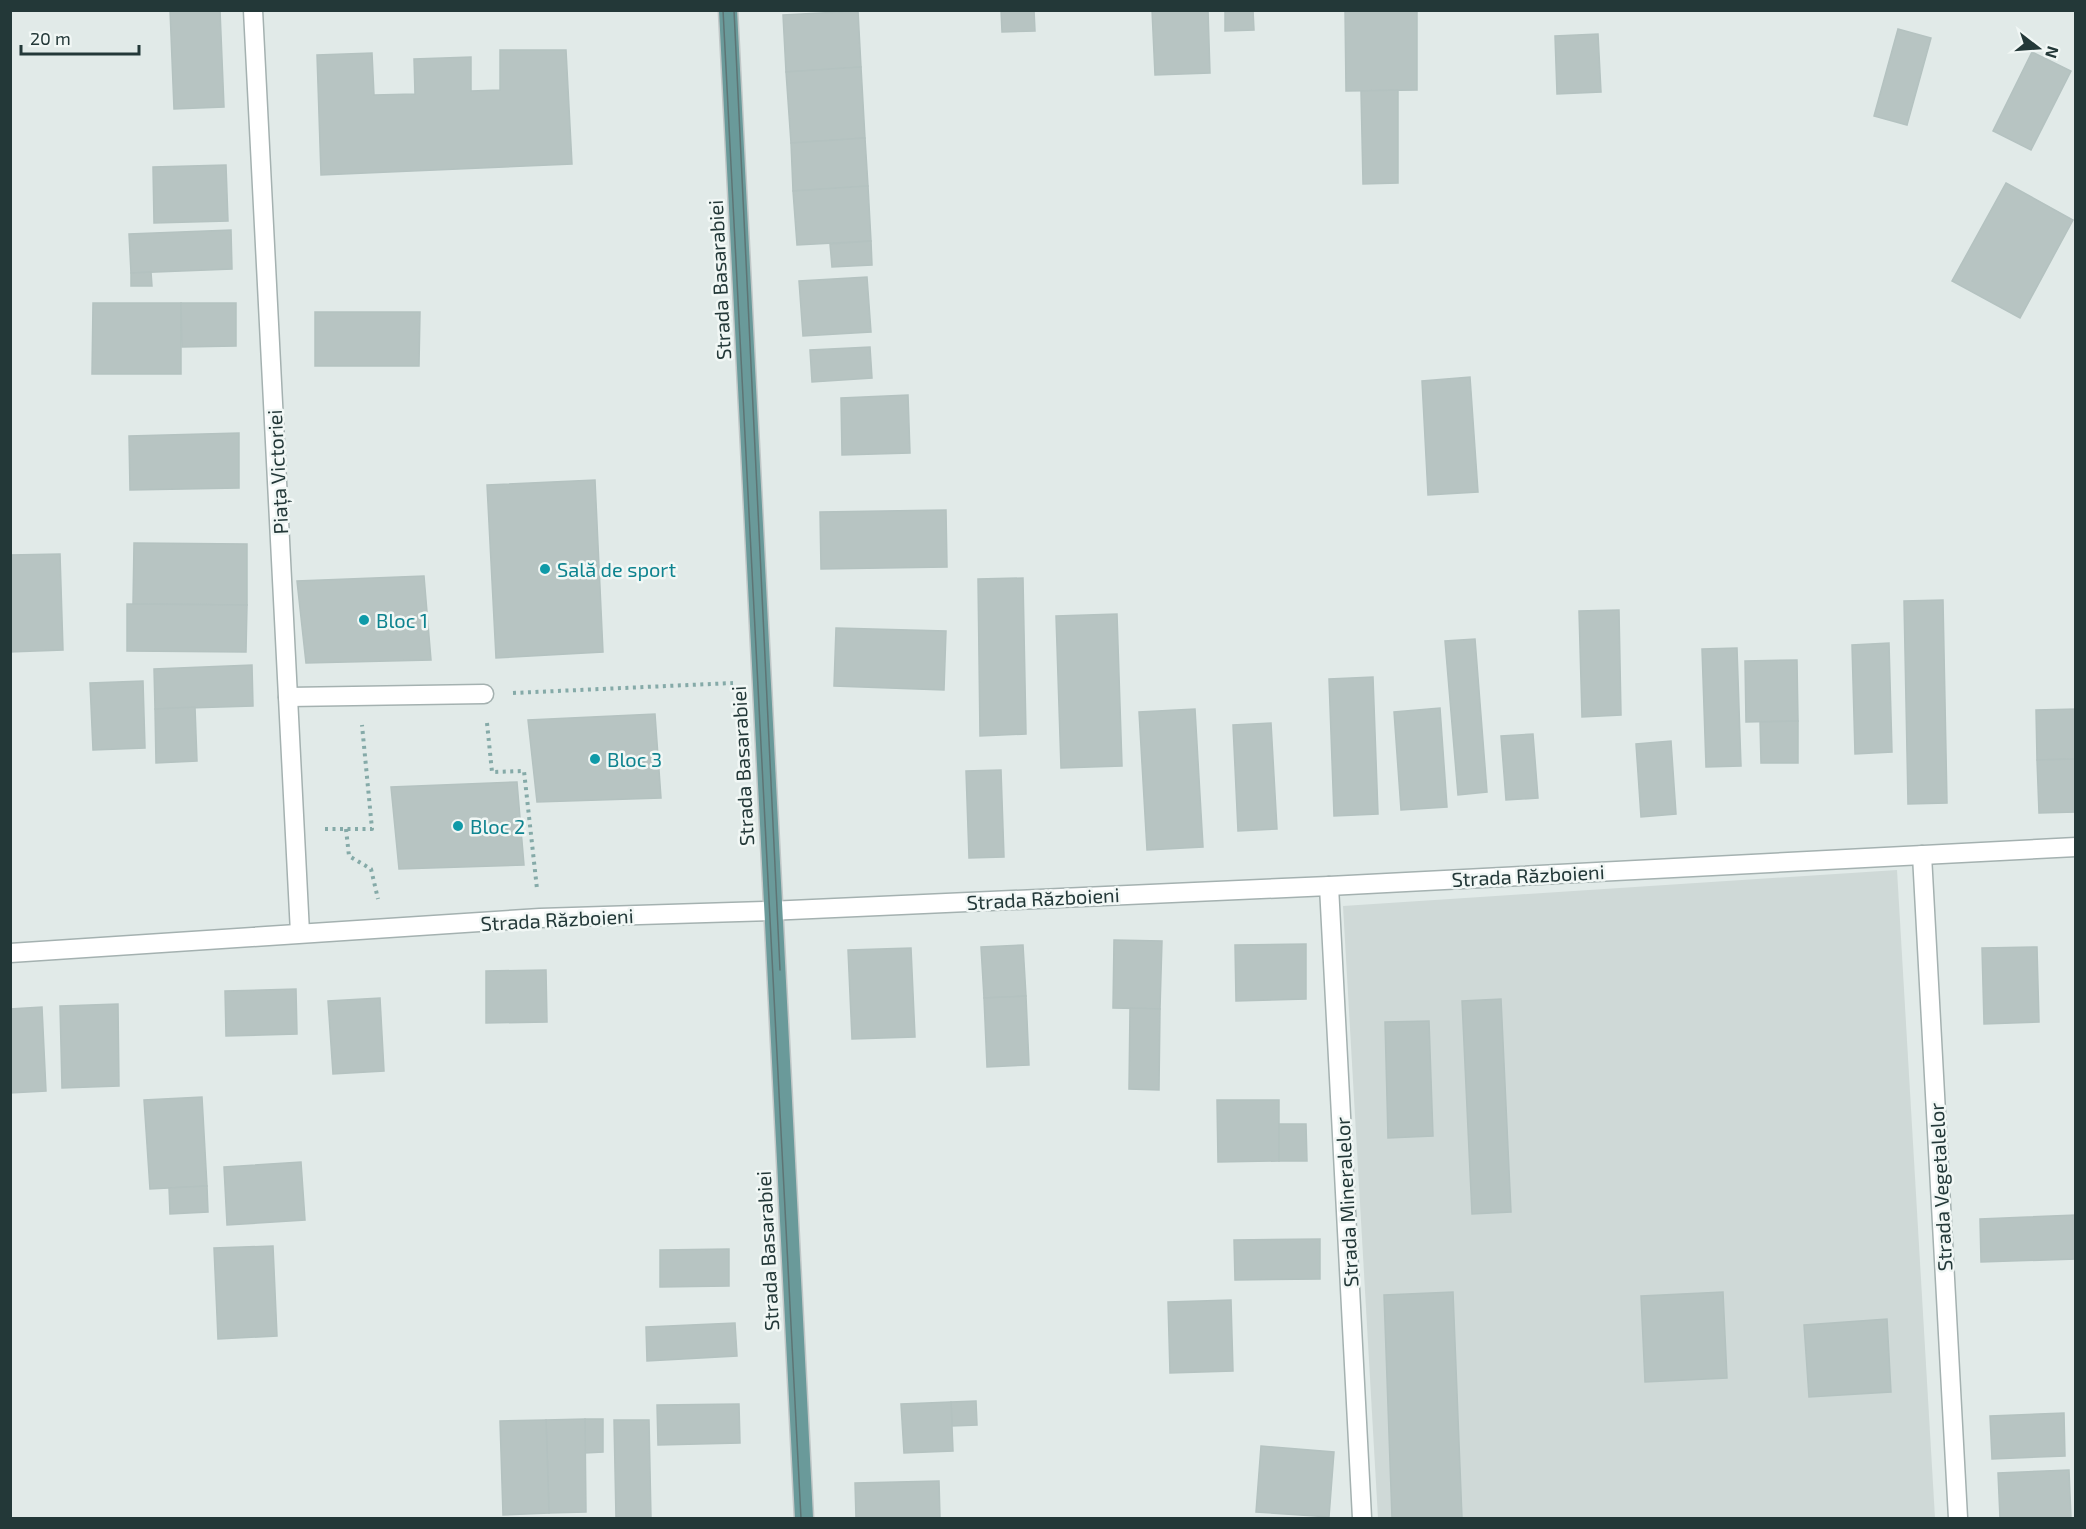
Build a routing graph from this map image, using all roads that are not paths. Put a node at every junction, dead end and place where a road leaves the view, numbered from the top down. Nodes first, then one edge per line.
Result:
1 (253, 10) edge
2 (728, 10) edge
3 (484, 694) road end
4 (288, 697) junction
5 (2076, 847) edge
6 (1922, 855) junction
7 (1329, 885) junction
8 (772, 910) junction
9 (300, 933) junction
10 (10, 953) edge
11 (804, 1518) edge
12 (1362, 1518) edge
13 (1958, 1518) edge

1 - 4 street, Piața Victoriei
2 - 8 main road, Strada Basarabiei
3 - 4 street
4 - 9 street, Piața Victoriei
5 - 6 street, Strada Războieni
6 - 7 street, Strada Războieni
6 - 13 street, Strada Vegetalelor
7 - 8 street, Strada Războieni
7 - 12 street, Strada Mineralelor
8 - 9 street, Strada Războieni
8 - 11 main road, Strada Basarabiei
9 - 10 street, Strada Războieni

